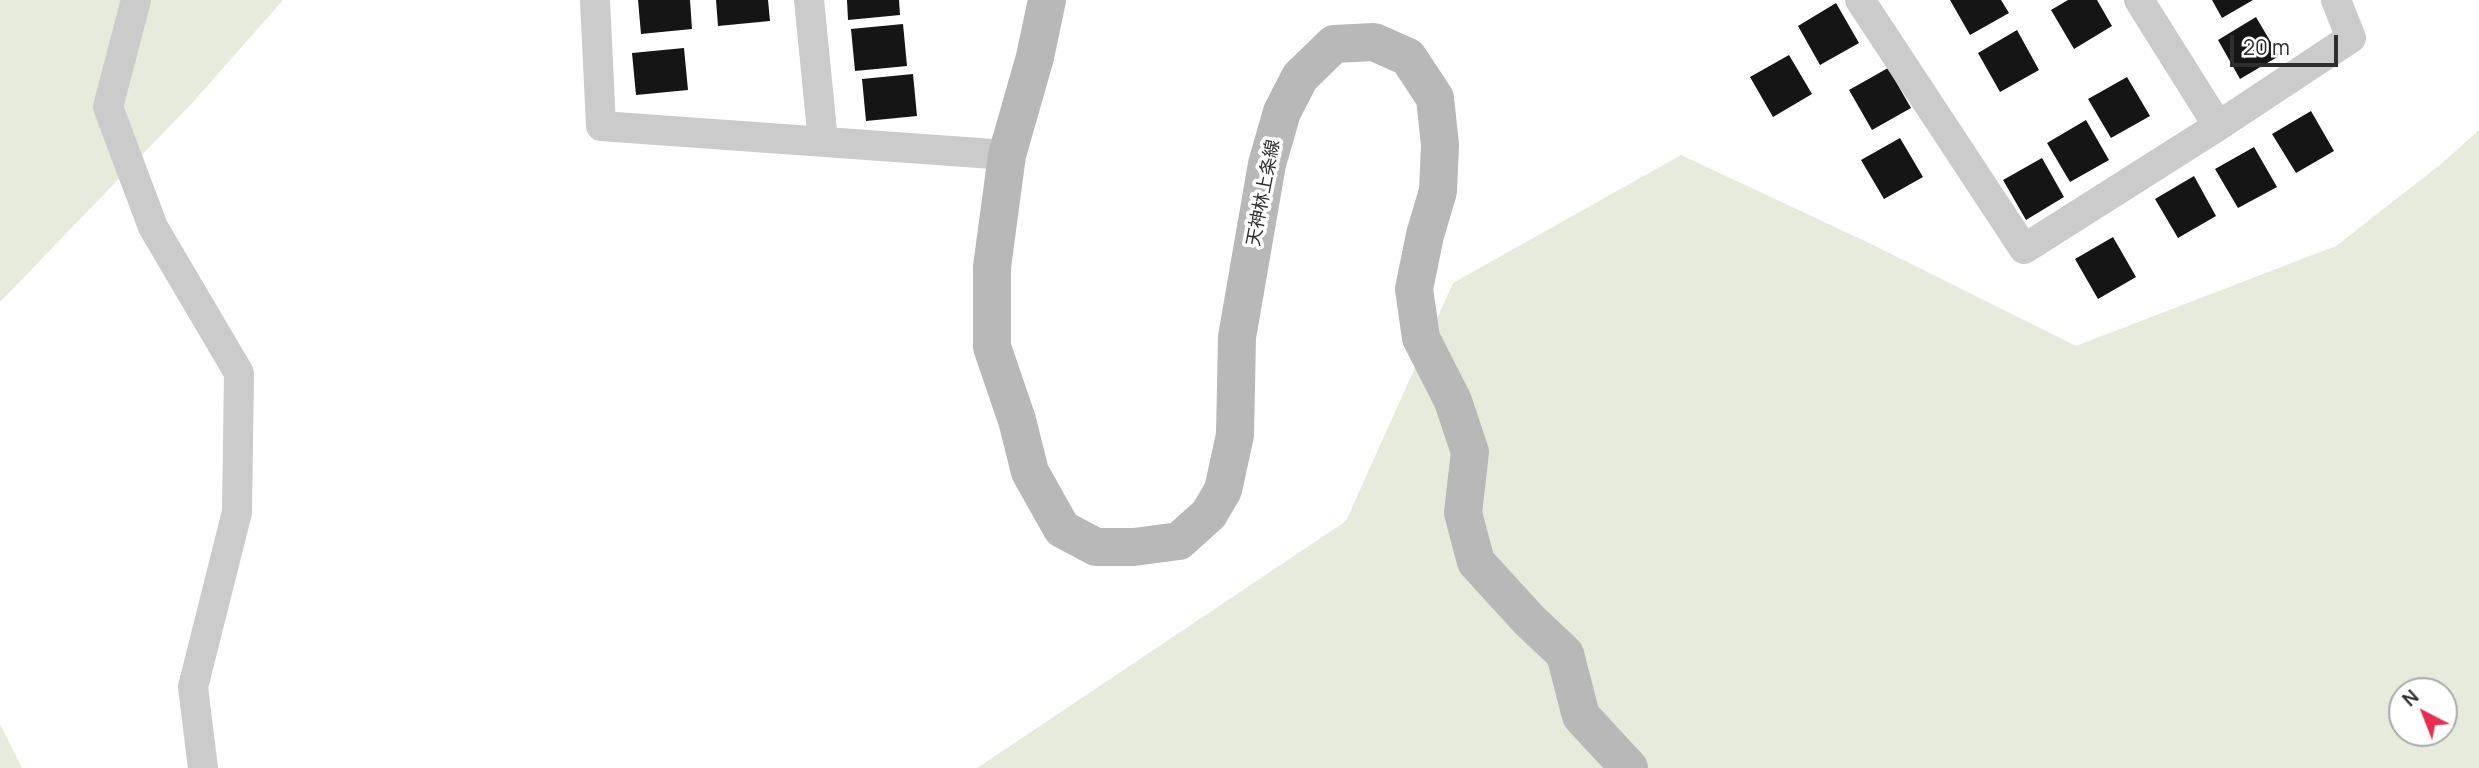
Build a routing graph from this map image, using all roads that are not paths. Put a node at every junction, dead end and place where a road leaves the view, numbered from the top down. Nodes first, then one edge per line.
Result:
1 (136, 0) edge
2 (595, 0) edge
3 (809, 0) edge
4 (1047, 0) edge
5 (1860, 0) edge
6 (2138, 0) edge
7 (2336, 0) edge
8 (2218, 126) junction
9 (823, 141) junction
10 (1007, 155) junction
11 (203, 768) edge
12 (1629, 768) edge

1 - 11 street
2 - 9 street
3 - 9 street
4 - 10 main road, 天神林上条線
5 - 8 street
6 - 8 street
7 - 8 street
9 - 10 street
10 - 12 main road, 天神林上条線

